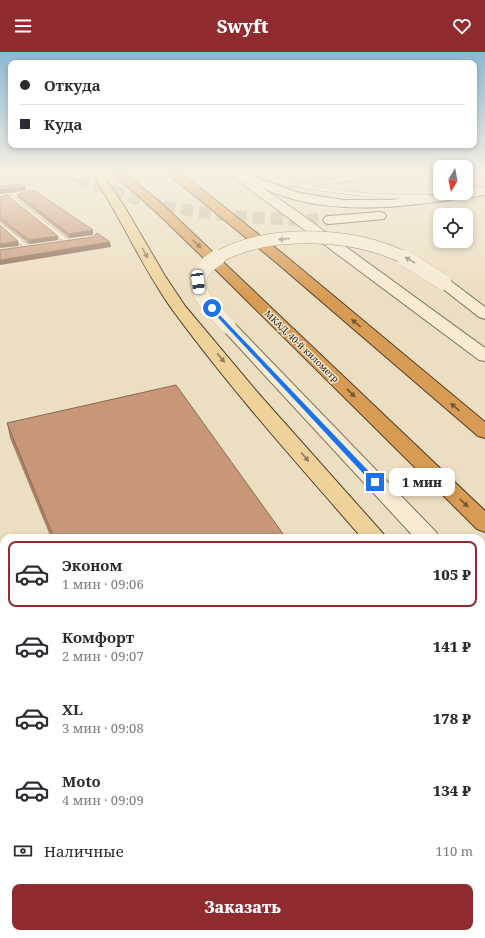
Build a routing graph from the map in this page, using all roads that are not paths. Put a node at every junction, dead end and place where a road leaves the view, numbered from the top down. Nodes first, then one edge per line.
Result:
1 (31, 213) edge
2 (122, 213) edge
3 (165, 213) edge
4 (225, 213) edge
5 (293, 213) edge
6 (397, 213) edge
7 (329, 220) tunnel mouth
8 (0, 224) edge
9 (54, 244) edge
10 (28, 248) edge
11 (485, 314) edge
12 (485, 356) edge
13 (485, 432) edge
14 (485, 524) edge
15 (372, 534) edge
16 (424, 534) edge

1 - 9 lane
2 -> 15 main road
3 -> 14 highway, МКАД, 40-й километр
13 -> 4 highway
5 - 12 street
6 - 7 street
8 - 10 lane
11 -> 16 street, bridge

